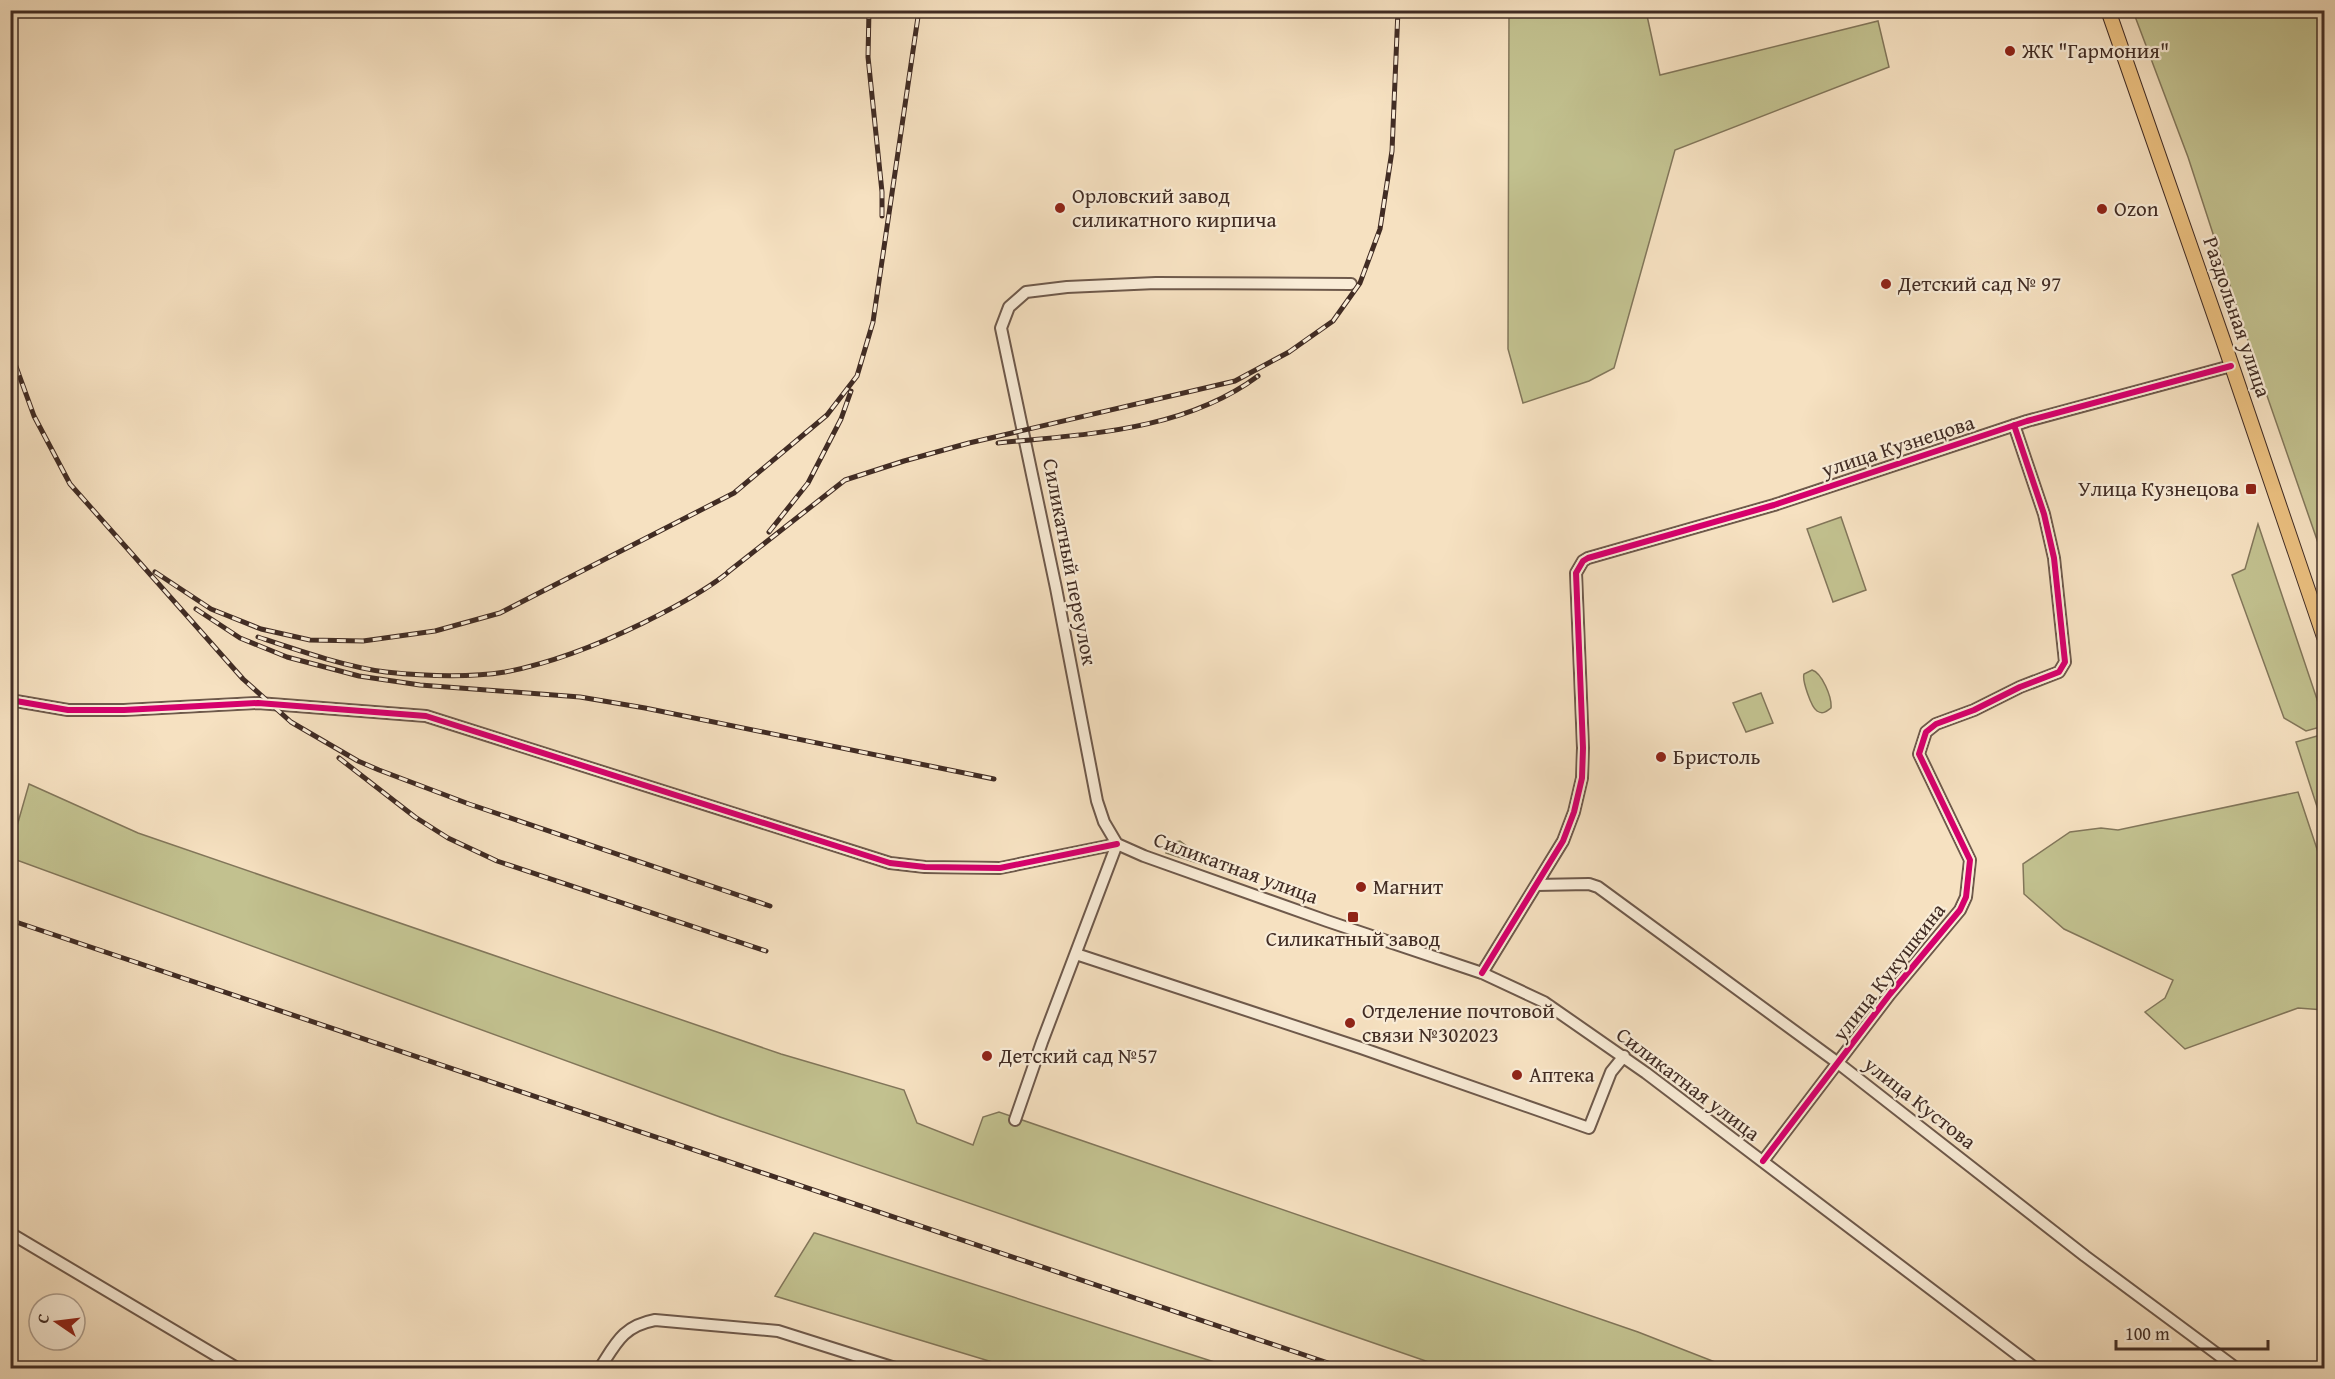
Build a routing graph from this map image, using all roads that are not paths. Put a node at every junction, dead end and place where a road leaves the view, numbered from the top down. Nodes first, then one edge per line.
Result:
1 (2108, 10) edge
2 (1351, 284) dead end
3 (2231, 366) junction
4 (2014, 425) junction
5 (2325, 637) edge
6 (10, 700) edge
7 (1118, 844) junction
8 (1536, 885) junction
9 (1076, 954) junction
10 (1482, 973) junction
11 (1623, 1056) junction
12 (1838, 1063) junction
13 (1015, 1120) dead end
14 (1763, 1161) junction
15 (10, 1233) edge
16 (237, 1368) edge
17 (600, 1368) edge
18 (895, 1368) edge
19 (2035, 1368) edge
20 (2236, 1368) edge

1 - 3 main road, Раздольная улица
2 - 7 street, Силикатный переулок
3 - 4 street, улица Кузнецова
3 - 5 main road, Раздольная улица
4 - 8 street, улица Кузнецова
4 - 12 street, улица Кукушкина
6 - 7 street
7 - 9 street
7 - 10 street, Силикатная улица
8 - 10 street
8 - 12 street, улица Кустова
9 - 11 street
9 - 13 street
10 - 11 street, Силикатная улица
11 - 14 street, Силикатная улица
12 - 14 street, улица Кукушкина
12 - 20 street, улица Кустова
14 - 19 street, Силикатная улица
15 - 16 street
17 - 18 street

